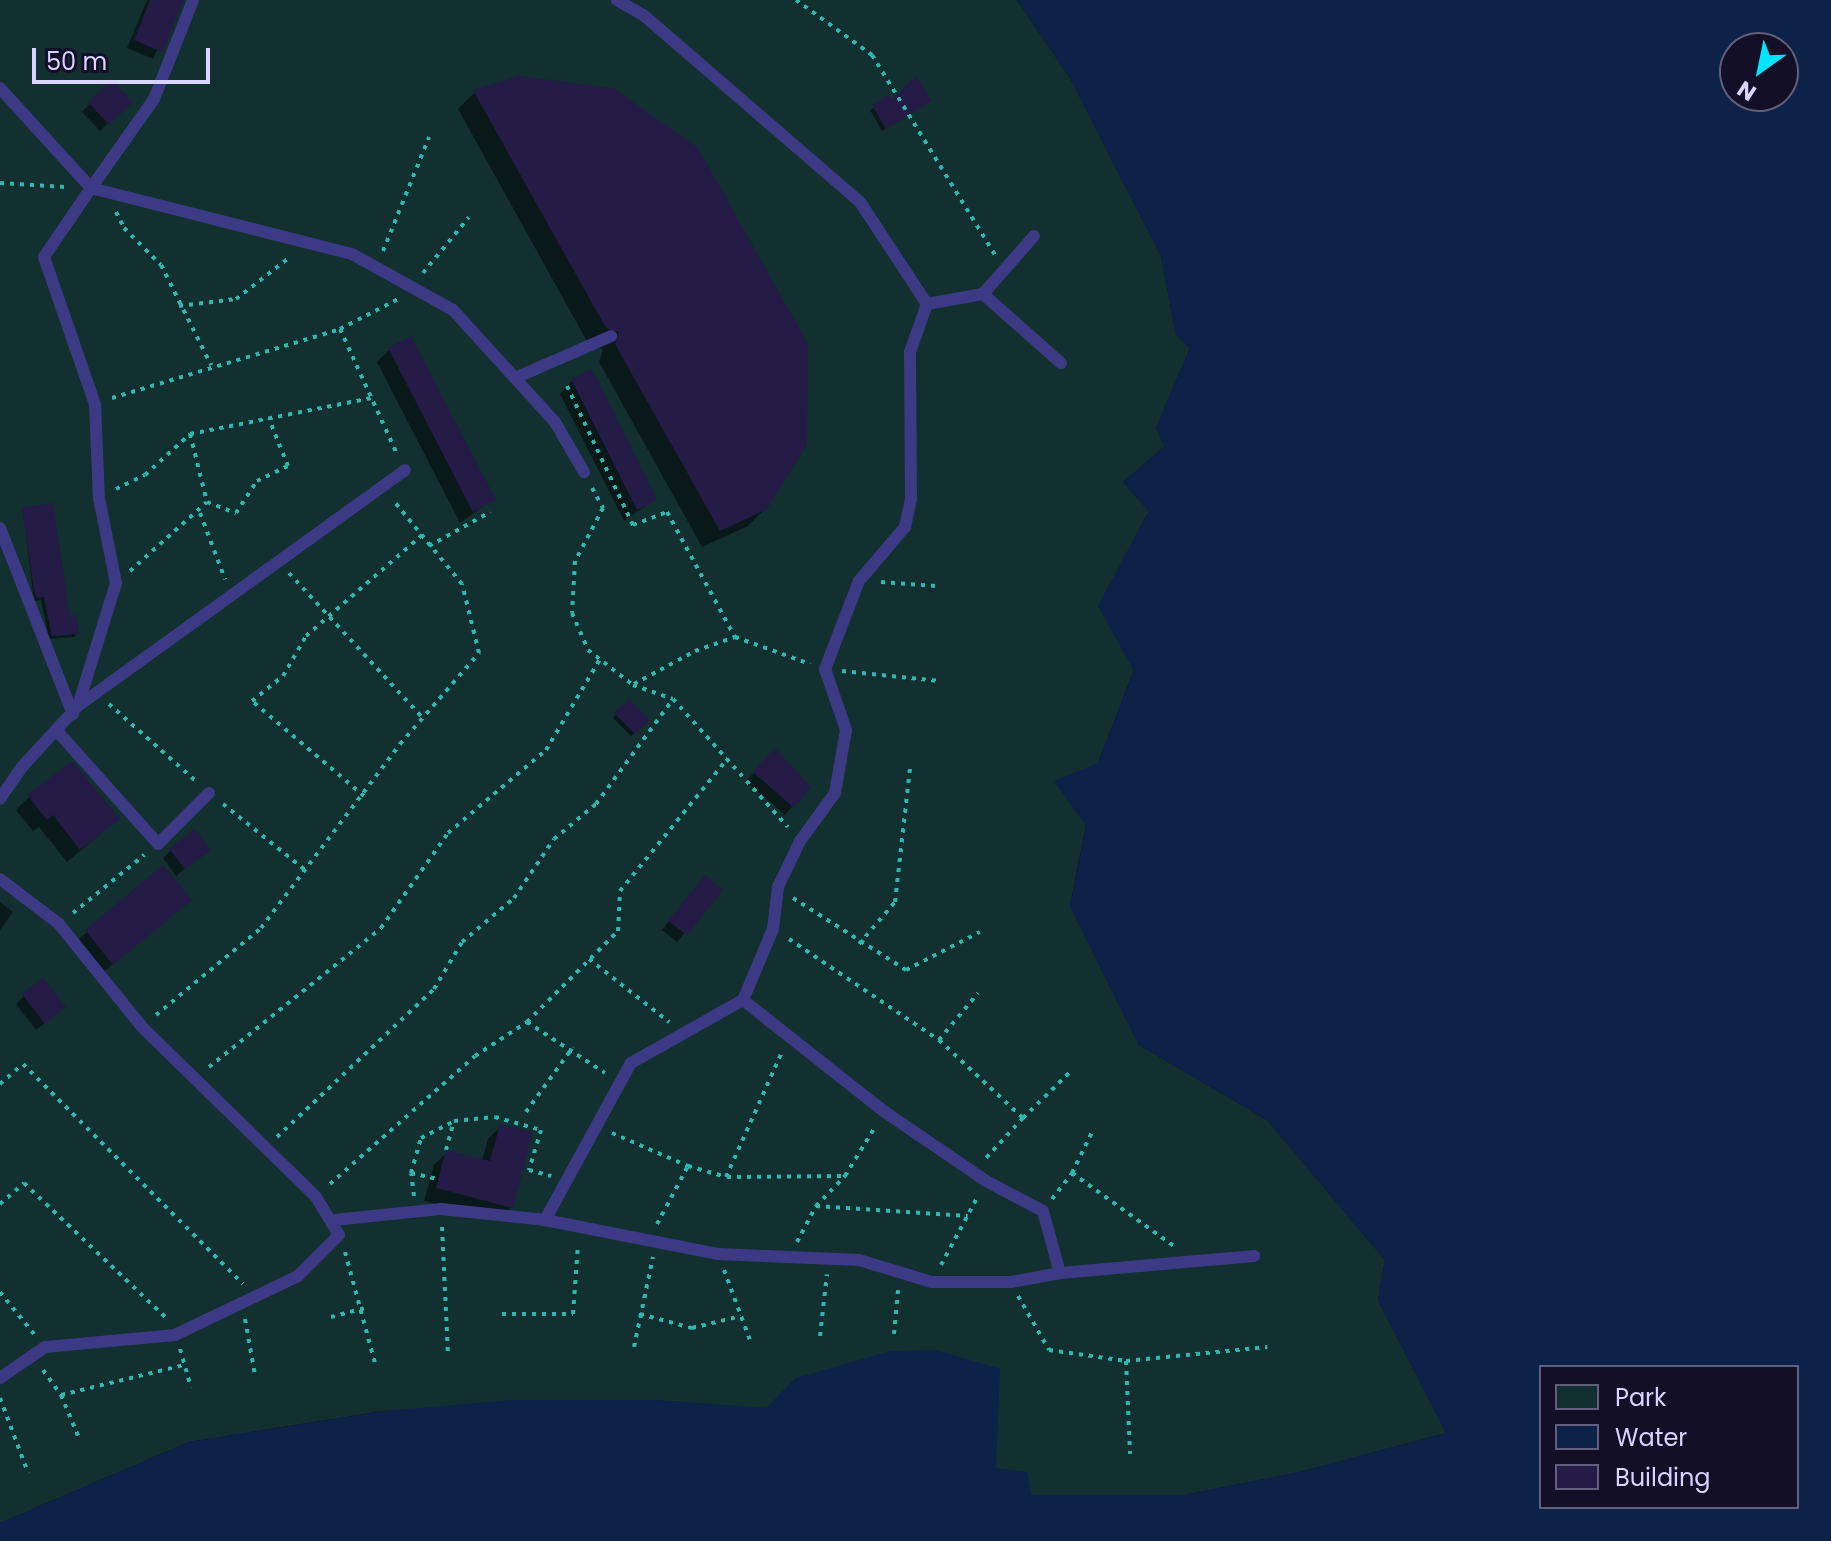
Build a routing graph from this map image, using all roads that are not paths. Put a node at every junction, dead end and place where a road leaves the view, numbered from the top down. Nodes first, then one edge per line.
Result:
1 (193, 0) edge
2 (617, 0) edge
3 (0, 88) edge
4 (91, 188) junction
5 (1034, 236) dead end
6 (983, 294) junction
7 (927, 304) junction
8 (611, 336) dead end
9 (1061, 363) dead end
10 (515, 378) junction
11 (405, 470) road end
12 (584, 472) road end
13 (0, 528) edge
14 (75, 710) junction
15 (58, 732) junction
16 (209, 793) dead end
17 (0, 799) edge
18 (0, 879) edge
19 (743, 1000) junction
20 (334, 1220) junction
21 (545, 1220) junction
22 (1254, 1256) dead end
23 (1060, 1273) junction
24 (0, 1378) edge

1 - 4 lane
2 - 7 lane
3 - 4 lane
4 - 10 lane
4 - 14 lane
5 - 6 lane
6 - 7 lane
6 - 9 lane
7 - 19 lane
8 - 10 lane
10 - 12 lane
11 - 14 lane
13 - 14 lane
14 - 15 lane
15 - 16 lane
15 - 17 lane
18 - 20 lane
19 - 21 lane
19 - 23 lane
20 - 21 lane
20 - 24 lane
21 - 23 lane
22 - 23 lane

